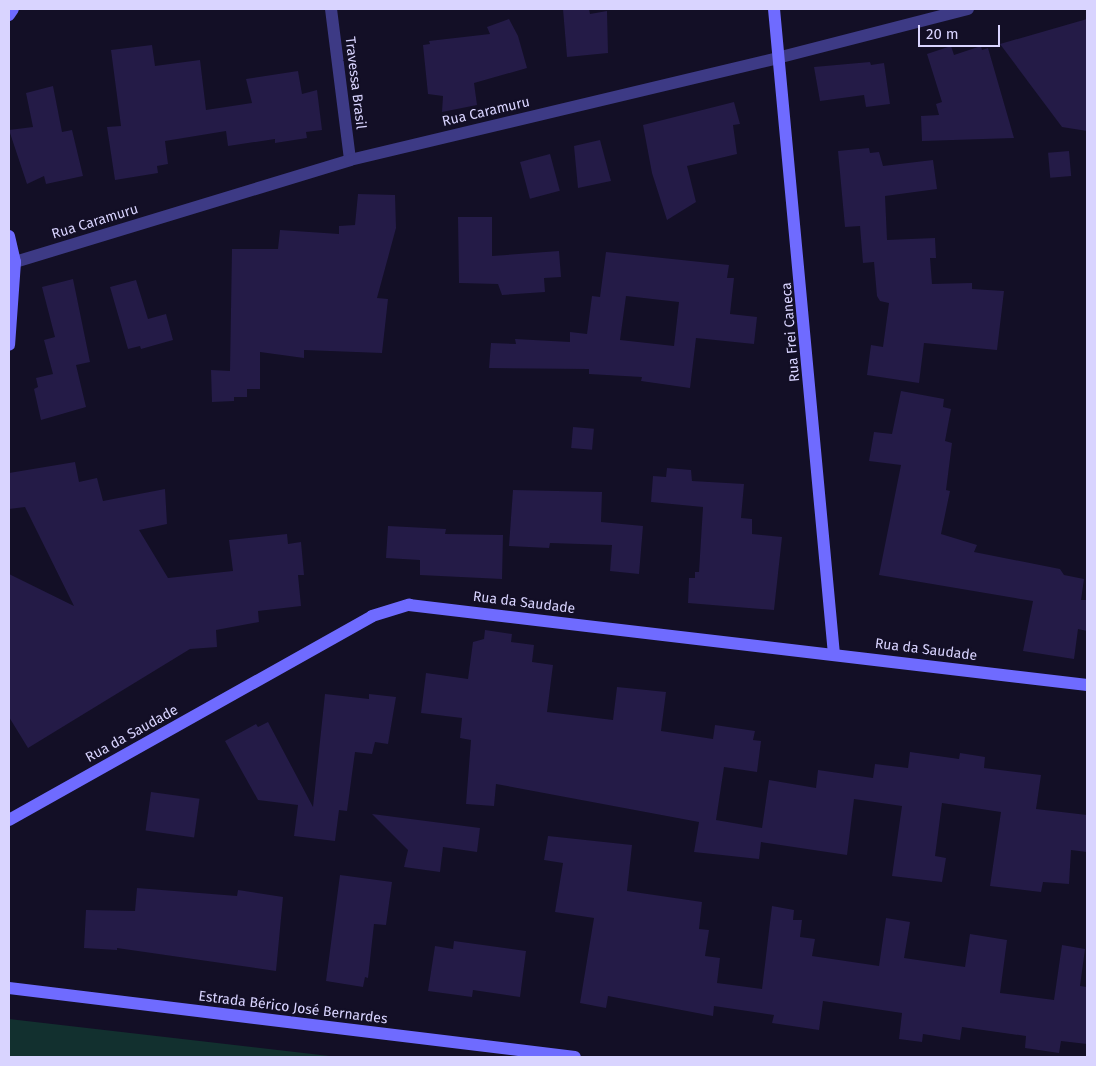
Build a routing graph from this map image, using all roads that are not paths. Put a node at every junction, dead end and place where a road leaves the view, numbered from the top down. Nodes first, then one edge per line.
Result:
1 (13, 9) edge
2 (331, 9) edge
3 (774, 9) edge
4 (968, 9) edge
5 (9, 15) edge
6 (781, 57) junction
7 (350, 160) junction
8 (9, 236) edge
9 (15, 262) junction
10 (9, 345) edge
11 (834, 654) junction
12 (1087, 685) edge
13 (9, 820) edge
14 (9, 988) edge
15 (575, 1057) edge

1 - 5 street
2 - 7 street, Travessa Brasil
3 - 6 street, Rua Frei Caneca
4 - 6 street, Rua Caramuru
6 - 7 street, Rua Caramuru
6 - 11 street, Rua Frei Caneca
7 - 9 street, Rua Caramuru
8 - 9 street
9 - 10 street
11 - 12 street, Rua da Saudade
11 - 13 street, Rua da Saudade
14 - 15 street, Estrada Bérico José Bernardes

